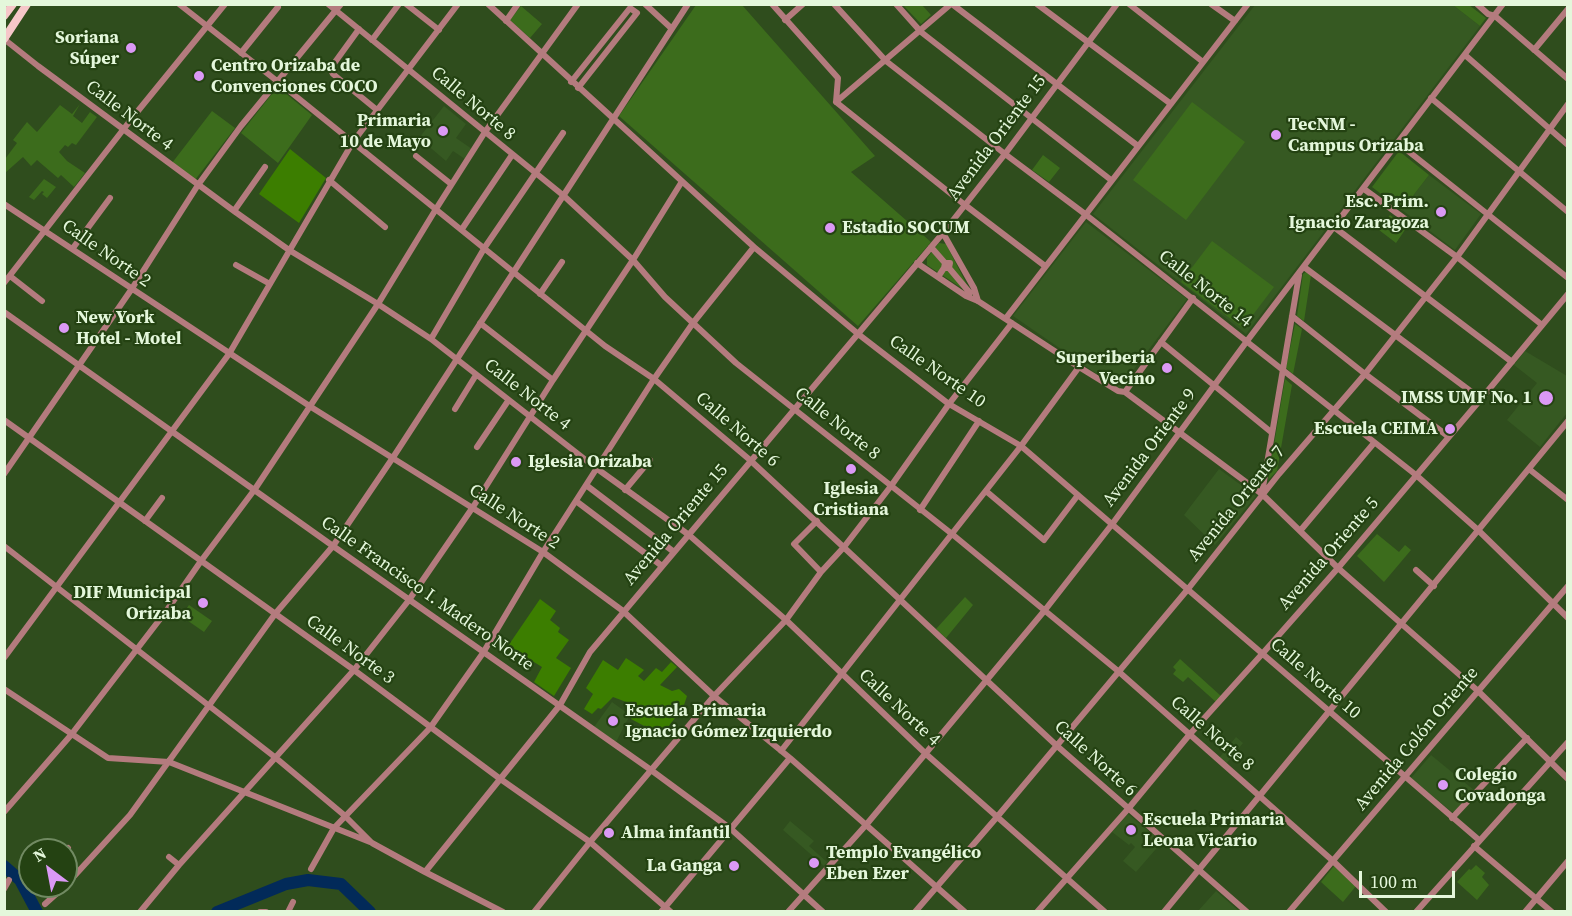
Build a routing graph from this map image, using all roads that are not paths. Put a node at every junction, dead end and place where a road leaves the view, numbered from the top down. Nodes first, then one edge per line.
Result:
1 (13, 4) edge
2 (27, 4) edge
3 (179, 4) edge
4 (225, 4) edge
5 (328, 4) edge
6 (399, 4) edge
7 (406, 4) edge
8 (458, 4) edge
9 (488, 4) edge
10 (518, 4) edge
11 (578, 4) edge
12 (645, 4) edge
13 (688, 4) edge
14 (772, 4) edge
15 (804, 4) edge
16 (834, 4) edge
17 (896, 4) edge
18 (952, 4) edge
19 (1037, 4) edge
20 (1117, 4) edge
21 (1129, 4) edge
22 (1211, 4) edge
23 (1248, 4) edge
24 (1477, 4) edge
25 (1503, 4) edge
26 (278, 7) dead end
27 (338, 7) edge
28 (1568, 9) edge
29 (4, 16) edge
30 (1495, 16) junction
31 (785, 20) junction
32 (506, 21) junction
33 (1235, 21) junction
34 (207, 27) junction
35 (671, 28) junction
36 (359, 29) junction
37 (439, 30) junction
38 (921, 32) junction
39 (4, 39) edge
40 (372, 40) junction
41 (604, 40) junction
42 (1089, 41) junction
43 (612, 46) junction
44 (1534, 50) junction
45 (241, 53) junction
46 (541, 54) junction
47 (1465, 56) junction
48 (886, 61) junction
49 (1203, 62) junction
50 (408, 69) junction
51 (1568, 79) edge
52 (277, 81) junction
53 (571, 81) junction
54 (1057, 84) junction
55 (578, 88) junction
56 (1431, 98) junction
57 (836, 102) junction
58 (1171, 104) junction
59 (1568, 104) edge
60 (377, 110) junction
61 (1032, 119) junction
62 (613, 121) junction
63 (1550, 129) junction
64 (124, 131) junction
65 (485, 132) junction
66 (563, 133) dead end
67 (353, 142) junction
68 (1398, 143) junction
69 (1568, 145) edge
70 (1138, 146) junction
71 (1005, 154) junction
72 (512, 155) junction
73 (416, 156) dead end
74 (266, 167) dead end
75 (1520, 171) junction
76 (535, 174) junction
77 (329, 180) junction
78 (1111, 180) junction
79 (681, 183) junction
80 (452, 184) junction
81 (198, 185) junction
82 (1364, 189) junction
83 (564, 196) junction
84 (110, 198) dead end
85 (4, 204) edge
86 (965, 206) junction
87 (436, 209) junction
88 (234, 211) junction
89 (1568, 212) edge
90 (1085, 214) junction
91 (1489, 214) junction
92 (385, 227) dead end
93 (1334, 227) junction
94 (462, 229) junction
95 (45, 230) junction
96 (943, 232) junction
97 (485, 247) junction
98 (754, 247) junction
99 (931, 247) junction
100 (72, 248) junction
101 (289, 250) junction
102 (1457, 257) junction
103 (958, 259) junction
104 (633, 260) junction
105 (562, 262) dead end
106 (917, 263) junction
107 (236, 265) dead end
108 (947, 266) junction
109 (1045, 266) junction
110 (1304, 267) junction
111 (514, 272) junction
112 (1299, 274) junction
113 (10, 276) junction
114 (938, 277) junction
115 (1568, 278) edge
116 (4, 283) edge
117 (270, 284) junction
118 (131, 290) junction
119 (970, 292) junction
120 (540, 294) junction
121 (1568, 294) edge
122 (1426, 297) junction
123 (1193, 298) junction
124 (42, 301) dead end
125 (978, 301) junction
126 (378, 304) junction
127 (4, 312) edge
128 (1292, 316) junction
129 (1006, 318) junction
130 (480, 323) junction
131 (693, 323) junction
132 (1012, 323) junction
133 (1542, 325) junction
134 (586, 330) junction
135 (857, 333) junction
136 (1395, 335) junction
137 (431, 339) junction
138 (1247, 341) junction
139 (1161, 342) junction
140 (229, 354) junction
141 (456, 359) junction
142 (1512, 362) junction
143 (79, 364) junction
144 (1079, 367) junction
145 (1283, 371) junction
146 (1365, 374) junction
147 (476, 375) junction
148 (654, 379) junction
149 (553, 380) junction
150 (1214, 387) junction
151 (1125, 392) junction
152 (1481, 399) junction
153 (508, 401) junction
154 (949, 404) junction
155 (311, 407) junction
156 (795, 408) junction
157 (455, 409) dead end
158 (1335, 412) junction
159 (530, 416) junction
160 (4, 420) edge
161 (979, 421) junction
162 (1568, 421) edge
163 (172, 430) junction
164 (1271, 432) junction
165 (1179, 434) junction
166 (1449, 437) junction
167 (28, 438) junction
168 (1374, 443) junction
169 (1021, 446) junction
170 (477, 447) dead end
171 (392, 459) junction
172 (650, 460) dead end
173 (750, 460) junction
174 (596, 468) junction
175 (1529, 469) junction
176 (4, 474) edge
177 (1416, 475) junction
178 (586, 485) junction
179 (891, 486) junction
180 (255, 489) junction
181 (626, 490) junction
182 (986, 491) junction
183 (1262, 494) junction
184 (1078, 495) junction
185 (162, 498) dead end
186 (1568, 500) edge
187 (576, 501) junction
188 (120, 503) junction
189 (473, 507) junction
190 (920, 510) junction
191 (145, 521) junction
192 (817, 521) junction
193 (1113, 523) junction
194 (1478, 530) junction
195 (1300, 531) junction
196 (952, 534) junction
197 (689, 535) junction
198 (4, 546) edge
199 (333, 546) junction
200 (844, 547) junction
201 (543, 552) junction
202 (674, 552) junction
203 (201, 561) junction
204 (662, 566) junction
205 (1338, 568) junction
206 (1416, 570) dead end
207 (821, 572) junction
208 (1434, 586) junction
209 (1568, 586) edge
210 (57, 588) junction
211 (1188, 589) junction
212 (409, 600) junction
213 (901, 600) junction
214 (1553, 603) junction
215 (1045, 610) junction
216 (623, 611) junction
217 (275, 614) junction
218 (1568, 618) edge
219 (786, 620) junction
220 (1402, 623) junction
221 (136, 649) junction
222 (483, 652) junction
223 (1263, 654) junction
224 (4, 657) edge
225 (354, 670) junction
226 (1118, 671) junction
227 (842, 675) junction
228 (986, 681) junction
229 (4, 689) edge
230 (1478, 691) junction
231 (714, 696) junction
232 (560, 705) junction
233 (210, 706) junction
234 (1330, 712) junction
235 (430, 728) junction
236 (1190, 734) junction
237 (71, 735) junction
238 (1527, 738) junction
239 (1568, 742) edge
240 (1056, 745) junction
241 (781, 751) junction
242 (926, 754) junction
243 (276, 758) junction
244 (790, 758) junction
245 (1551, 761) junction
246 (169, 762) junction
247 (651, 770) junction
248 (1405, 777) junction
249 (499, 778) junction
250 (1568, 779) edge
251 (245, 791) junction
252 (1260, 796) junction
253 (1128, 809) junction
254 (4, 812) edge
255 (344, 815) junction
256 (997, 817) junction
257 (1452, 818) junction
258 (866, 825) junction
259 (334, 828) junction
260 (731, 829) junction
261 (372, 843) junction
262 (590, 843) junction
263 (1476, 843) junction
264 (169, 857) dead end
265 (1333, 861) junction
266 (1568, 861) edge
267 (179, 865) junction
268 (311, 869) dead end
269 (78, 870) edge
270 (1200, 870) junction
271 (424, 872) junction
272 (1067, 878) junction
273 (9, 880) dead end
274 (936, 887) junction
275 (4, 890) edge
276 (802, 894) junction
277 (51, 898) edge
278 (1536, 899) junction
279 (293, 902) dead end
280 (45, 904) dead end
281 (663, 909) edge
282 (140, 912) edge
283 (288, 912) edge
284 (503, 912) edge
285 (534, 912) edge
286 (672, 912) edge
287 (788, 912) edge
288 (823, 912) edge
289 (915, 912) edge
290 (965, 912) edge
291 (1037, 912) edge
292 (1105, 912) edge
293 (1164, 912) edge
294 (1247, 912) edge
295 (1289, 912) edge
296 (1386, 912) edge
297 (1416, 912) edge
298 (1525, 912) edge
299 (1552, 912) edge

1 - 29 main road
2 - 39 main road
3 - 34 street, Calle Norte 6
4 - 34 street
5 - 27 street, Calle Norte 8
6 - 40 street
7 - 37 street
8 - 37 street
9 - 32 street, Calle Norte 10
10 - 32 street
11 - 46 street
12 - 35 street
13 - 35 street
14 - 31 street
15 - 31 street
16 - 48 street, Calle Norte 14
17 - 38 street
18 - 38 street
18 - 54 street
19 - 42 street
20 - 42 street, Avenida Oriente 15
21 - 49 street
22 - 33 street
23 - 33 street
24 - 30 street
25 - 30 street, Avenida Oriente 9
26 - 45 street
27 - 36 street, Calle Norte 8
27 - 52 street
28 - 44 street
30 - 44 street
30 - 47 street, Avenida Oriente 9
31 - 57 street
32 - 46 street, Calle Norte 10
33 - 49 street
34 - 45 street, Calle Norte 6
34 - 64 street
35 - 62 street
36 - 40 street, Calle Norte 8
36 - 60 street
37 - 50 street
38 - 48 street
38 - 61 street
39 - 64 street, Calle Norte 4
40 - 50 street, Calle Norte 8
41 - 43 street
41 - 43 street
41 - 53 street
42 - 54 street, Avenida Oriente 15
42 - 58 street
43 - 55 street
44 - 51 street
45 - 52 street, Calle Norte 6
46 - 53 street, Calle Norte 10
46 - 65 street
47 - 56 street, Avenida Oriente 9
47 - 63 street
48 - 57 street
48 - 71 street, Calle Norte 14
49 - 58 street
50 - 60 street
50 - 65 street, Calle Norte 8
52 - 67 street, Calle Norte 6
52 - 81 street
53 - 55 street, Calle Norte 10
54 - 61 street, Avenida Oriente 15
54 - 70 street
55 - 62 street, Calle Norte 10
56 - 68 street, Avenida Oriente 9
56 - 75 street
57 - 86 street
58 - 70 street
59 - 63 street, Avenida Oriente 7
60 - 67 street
61 - 71 street, Avenida Oriente 15
61 - 78 street
62 - 79 street, Calle Norte 10
62 - 83 street
63 - 69 street
63 - 75 street, Avenida Oriente 7
64 - 81 street, Calle Norte 4
64 - 95 street
65 - 72 street, Calle Norte 8
65 - 80 street
66 - 76 street
67 - 77 street
67 - 87 street, Calle Norte 6
68 - 82 street, Avenida Oriente 9
68 - 91 street
70 - 78 street
71 - 86 street, Avenida Oriente 15
71 - 90 street, Calle Norte 14
72 - 76 street, Calle Norte 8
72 - 94 street
73 - 80 street
74 - 88 street
75 - 89 street
75 - 91 street, Avenida Oriente 7
76 - 83 street, Calle Norte 8
76 - 97 street
77 - 92 street
77 - 101 street
78 - 90 street
79 - 98 street, Calle Norte 10
79 - 104 street
80 - 87 street
81 - 88 street, Calle Norte 4
81 - 118 street
82 - 93 street, Avenida Oriente 9
82 - 102 street
83 - 104 street, Calle Norte 8
83 - 111 street
84 - 100 street
85 - 95 street, Calle Norte 2
86 - 96 street, Avenida Oriente 15
86 - 109 street
87 - 94 street, Calle Norte 6
87 - 126 street
88 - 101 street, Calle Norte 4
90 - 109 street
90 - 123 street, Calle Norte 14
91 - 102 street, Avenida Oriente 7
91 - 115 street
93 - 110 street, Avenida Oriente 9
93 - 122 street
94 - 97 street, Calle Norte 6
95 - 100 street, Calle Norte 2
95 - 113 street
96 - 99 street, Avenida Oriente 15
96 - 103 street
97 - 111 street, Calle Norte 6
97 - 137 street
98 - 131 street
98 - 135 street, Calle Norte 10
99 - 106 street, Avenida Oriente 15
99 - 108 street
100 - 118 street, Calle Norte 2
101 - 117 street
101 - 126 street, Calle Norte 4
102 - 122 street, Avenida Oriente 7
102 - 133 street
103 - 108 street
103 - 119 street
104 - 131 street, Calle Norte 8
104 - 134 street
105 - 120 street
106 - 114 street
106 - 135 street, Avenida Oriente 15
107 - 117 street
108 - 114 street
108 - 119 street
109 - 129 street
110 - 112 street, Avenida Oriente 9
110 - 136 street
111 - 120 street, Calle Norte 6
111 - 130 street
112 - 128 street
112 - 138 street, Avenida Oriente 9
113 - 116 street
113 - 124 street
114 - 119 street
117 - 140 street
118 - 140 street, Calle Norte 2
118 - 143 street
119 - 125 street
119 - 125 street
120 - 134 street, Calle Norte 6
121 - 133 street, Avenida Oriente 5
122 - 136 street, Avenida Oriente 7
122 - 142 street
123 - 138 street, Calle Norte 14
123 - 139 street
125 - 129 street
126 - 137 street, Calle Norte 4
126 - 155 street
127 - 143 street, Calle Francisco I. Madero Norte
128 - 145 street
128 - 146 street
129 - 132 street
130 - 141 street
130 - 149 street
131 - 148 street
131 - 156 street, Calle Norte 8
132 - 144 street
132 - 154 street
133 - 142 street, Avenida Oriente 5
134 - 148 street, Calle Norte 6
134 - 149 street
135 - 154 street, Calle Norte 10
135 - 156 street, Avenida Oriente 15
136 - 146 street, Avenida Oriente 7
136 - 152 street
137 - 141 street, Calle Norte 4
138 - 145 street, Calle Norte 14
138 - 150 street, Avenida Oriente 9
139 - 150 street
139 - 151 street
140 - 155 street, Calle Norte 2
140 - 163 street
141 - 147 street, Calle Norte 4
141 - 171 street
142 - 152 street, Avenida Oriente 5
143 - 163 street, Calle Francisco I. Madero Norte
143 - 167 street
144 - 151 street
144 - 169 street
145 - 158 street, Calle Norte 14
145 - 164 street
146 - 158 street, Avenida Oriente 7
146 - 166 street
147 - 153 street, Calle Norte 4
147 - 157 street
148 - 173 street, Calle Norte 6
148 - 174 street
149 - 159 street
150 - 164 street
150 - 165 street, Avenida Oriente 9
151 - 165 street
152 - 166 street, Avenida Oriente 5
153 - 159 street, Calle Norte 4
153 - 170 street
154 - 161 street, Calle Norte 10
154 - 179 street
155 - 171 street, Calle Norte 2
155 - 180 street
156 - 173 street, Avenida Oriente 15
156 - 179 street, Calle Norte 8
158 - 168 street, Calle Norte 14
158 - 183 street, Avenida Oriente 7
159 - 174 street, Calle Norte 4
159 - 189 street
160 - 167 street, Calle Norte 3
161 - 169 street, Calle Norte 10
161 - 190 street
162 - 175 street
163 - 180 street, Calle Francisco I. Madero Norte
163 - 188 street
164 - 183 street
165 - 183 street
165 - 193 street, Avenida Oriente 9
166 - 177 street, Avenida Oriente 5
167 - 176 street
167 - 188 street, Calle Norte 3
168 - 177 street, Calle Norte 14
168 - 195 street
169 - 182 street
169 - 184 street, Calle Norte 10
171 - 189 street, Calle Norte 2
171 - 199 street
172 - 181 street
173 - 192 street, Calle Norte 6
173 - 197 street, Avenida Oriente 15
174 - 178 street
174 - 181 street, Calle Norte 4
175 - 186 street
175 - 194 street
177 - 194 street, Calle Norte 14
177 - 205 street, Avenida Oriente 5
178 - 187 street
178 - 202 street
179 - 190 street, Calle Norte 8
179 - 200 street
180 - 199 street, Calle Francisco I. Madero Norte
180 - 203 street
181 - 197 street, Calle Norte 4
182 - 184 street
182 - 196 street
183 - 195 street
183 - 211 street, Avenida Oriente 7
184 - 193 street, Calle Norte 10
185 - 191 street
187 - 201 street
187 - 204 street
188 - 191 street, Calle Norte 3
188 - 210 street
189 - 201 street, Calle Norte 2
189 - 212 street
190 - 196 street, Calle Norte 8
191 - 203 street, Calle Norte 3
192 - 200 street, Calle Norte 6
192 - 207 street
193 - 211 street, Calle Norte 10
193 - 215 street, Avenida Oriente 9
194 - 208 street
194 - 214 street, Calle Norte 14
195 - 205 street
196 - 213 street
196 - 215 street, Calle Norte 8
197 - 202 street, Avenida Oriente 15
197 - 219 street, Calle Norte 4
198 - 210 street
199 - 212 street, Calle Francisco I. Madero Norte
199 - 217 street
200 - 207 street
200 - 213 street, Calle Norte 6
201 - 216 street, Calle Norte 2
201 - 222 street
202 - 204 street, Avenida Oriente 15
203 - 217 street, Calle Norte 3
203 - 221 street
204 - 216 street, Avenida Oriente 15
205 - 220 street
205 - 223 street, Avenida Oriente 5
206 - 208 street
207 - 219 street
208 - 220 street
209 - 214 street, Avenida Colón Oriente
210 - 221 street
210 - 224 street
211 - 223 street, Calle Norte 10
211 - 226 street, Avenida Oriente 7
212 - 222 street, Calle Francisco I. Madero Norte
212 - 225 street
213 - 227 street
213 - 228 street, Calle Norte 6
214 - 218 street, Calle Norte 14
214 - 230 street, Avenida Colón Oriente
215 - 226 street, Calle Norte 8
215 - 228 street, Avenida Oriente 9
216 - 231 street, Calle Norte 2
216 - 232 street, Avenida Oriente 15
217 - 225 street, Calle Norte 3
217 - 233 street
219 - 227 street, Calle Norte 4
219 - 231 street
220 - 230 street
220 - 234 street
221 - 233 street
221 - 237 street
222 - 232 street, Calle Francisco I. Madero Norte
222 - 235 street
223 - 234 street, Calle Norte 10
223 - 236 street, Avenida Oriente 5
225 - 235 street, Calle Norte 3
225 - 243 street
226 - 236 street, Calle Norte 8
226 - 240 street, Avenida Oriente 7
227 - 241 street
227 - 242 street, Calle Norte 4
228 - 240 street, Calle Norte 6
228 - 242 street, Avenida Oriente 9
229 - 237 street
230 - 238 street
230 - 248 street, Avenida Colón Oriente
231 - 241 street, Calle Norte 2
231 - 247 street
232 - 247 street, Calle Francisco I. Madero Norte
232 - 249 street, Avenida Oriente 15
233 - 243 street
233 - 246 street
234 - 248 street, Calle Norte 10
234 - 252 street
235 - 249 street, Calle Norte 3
235 - 255 street
236 - 252 street, Calle Norte 8
236 - 253 street, Avenida Oriente 5
237 - 246 street
237 - 254 street
238 - 245 street
238 - 257 street
239 - 245 street
240 - 253 street, Calle Norte 6
240 - 256 street, Avenida Oriente 7
241 - 244 street, Calle Norte 2
242 - 256 street, Calle Norte 4
242 - 258 street, Avenida Oriente 9
243 - 251 street
243 - 255 street
244 - 258 street, Calle Norte 2
244 - 260 street
245 - 250 street
245 - 263 street
246 - 251 street
246 - 269 street
247 - 260 street, Calle Francisco I. Madero Norte
247 - 262 street
248 - 257 street, Calle Norte 10
248 - 265 street, Avenida Colón Oriente
249 - 262 street, Calle Norte 3
249 - 271 street, Avenida Oriente 15
251 - 259 street
251 - 267 street
252 - 265 street, Calle Norte 8
252 - 270 street
253 - 270 street, Calle Norte 6
253 - 272 street, Avenida Oriente 5
255 - 259 street
255 - 261 street
256 - 272 street, Calle Norte 4
256 - 274 street, Avenida Oriente 7
257 - 263 street, Calle Norte 10
258 - 274 street, Calle Norte 2
258 - 276 street, Avenida Oriente 9
259 - 261 street
259 - 268 street
260 - 276 street, Calle Francisco I. Madero Norte
260 - 281 street
261 - 271 street
262 - 281 street, Calle Norte 3
262 - 285 street
263 - 278 street, Calle Norte 10
263 - 297 street
264 - 267 street
265 - 295 street, Avenida Colón Oriente
265 - 296 street, Calle Norte 8
266 - 278 street
267 - 282 street
270 - 293 street
270 - 294 street, Calle Norte 6
271 - 284 street
272 - 291 street, Avenida Oriente 5
272 - 292 street, Calle Norte 4
273 - 275 street
274 - 289 street, Avenida Oriente 7
274 - 290 street, Calle Norte 2
276 - 287 street, Avenida Oriente 9
276 - 288 street, Calle Francisco I. Madero Norte
277 - 280 street
278 - 298 street
278 - 299 street, Calle Norte 10
279 - 283 street
281 - 286 street, Calle Norte 3

